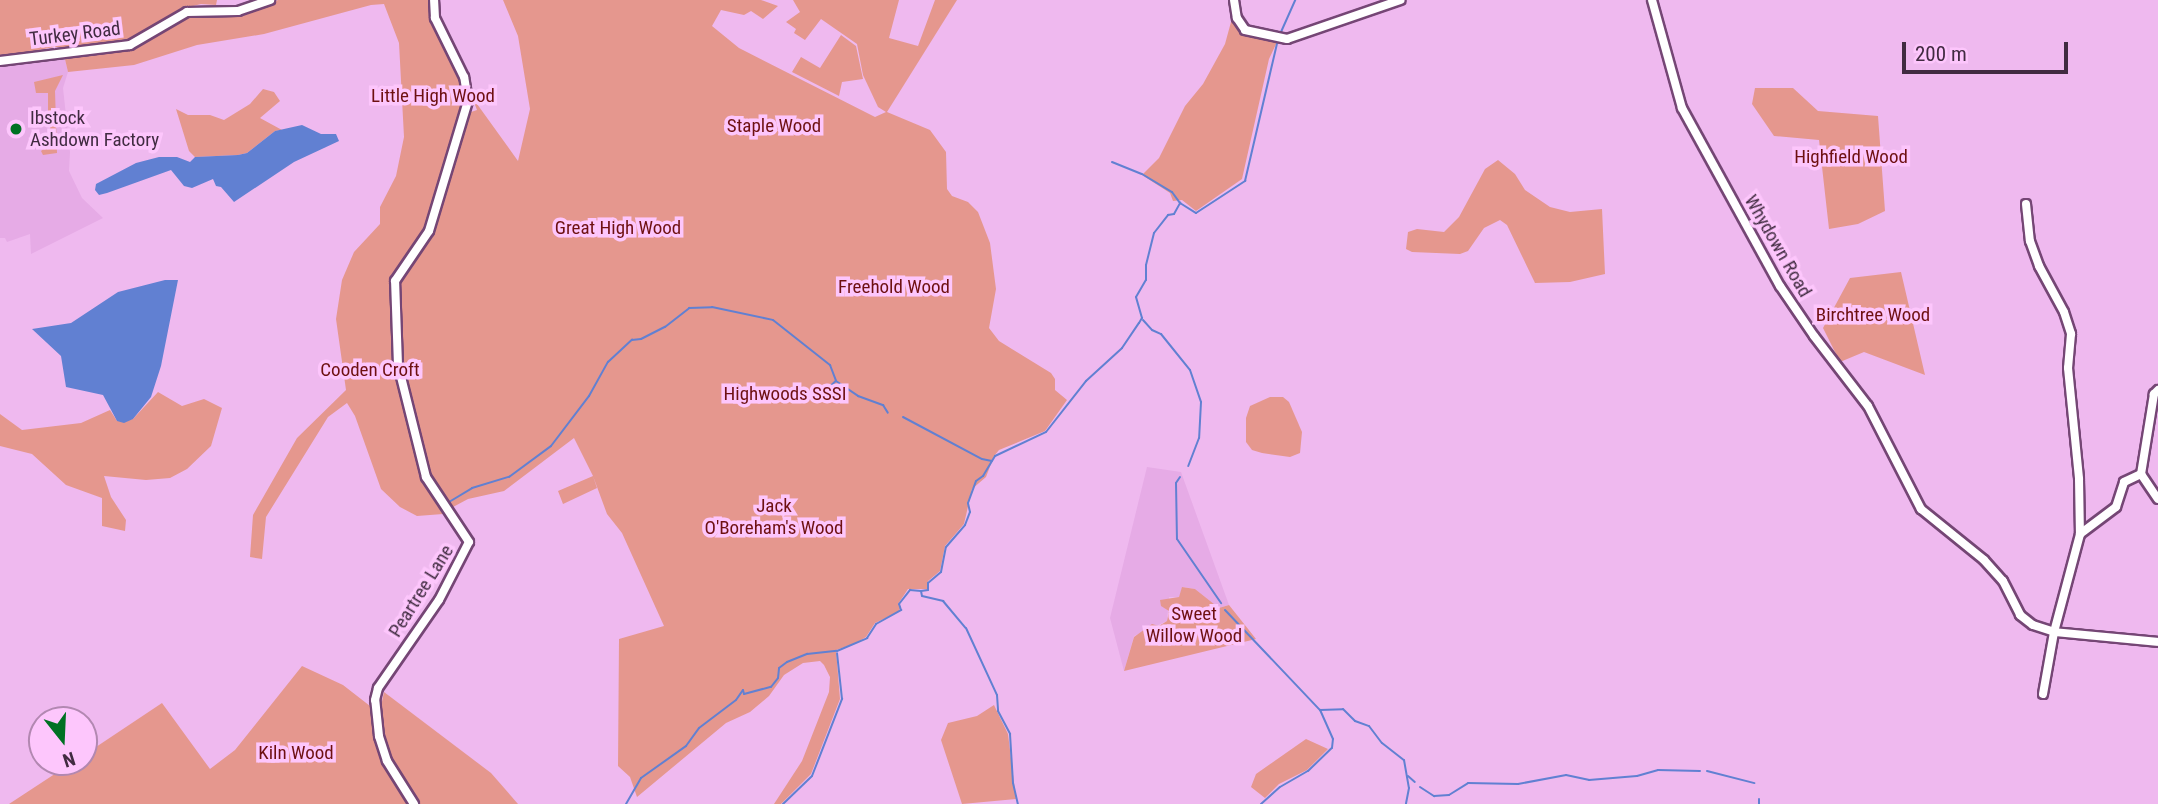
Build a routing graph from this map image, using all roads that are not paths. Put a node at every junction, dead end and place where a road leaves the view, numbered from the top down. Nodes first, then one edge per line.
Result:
1 (270, 0) edge
2 (434, 0) edge
3 (1234, 0) edge
4 (1400, 0) edge
5 (1652, 0) edge
6 (0, 61) edge
7 (2026, 204) dead end
8 (2158, 390) edge
9 (2141, 474) junction
10 (2158, 499) edge
11 (2080, 534) junction
12 (2054, 632) junction
13 (2158, 642) edge
14 (2043, 694) dead end
15 (414, 804) edge

1 - 6 street, Turkey Road
2 - 15 street, Peartree Lane
3 - 4 street
5 - 12 street, Whydown Road
7 - 11 street
8 - 9 street
9 - 10 street
9 - 11 street
11 - 12 street
12 - 13 street
12 - 14 street

